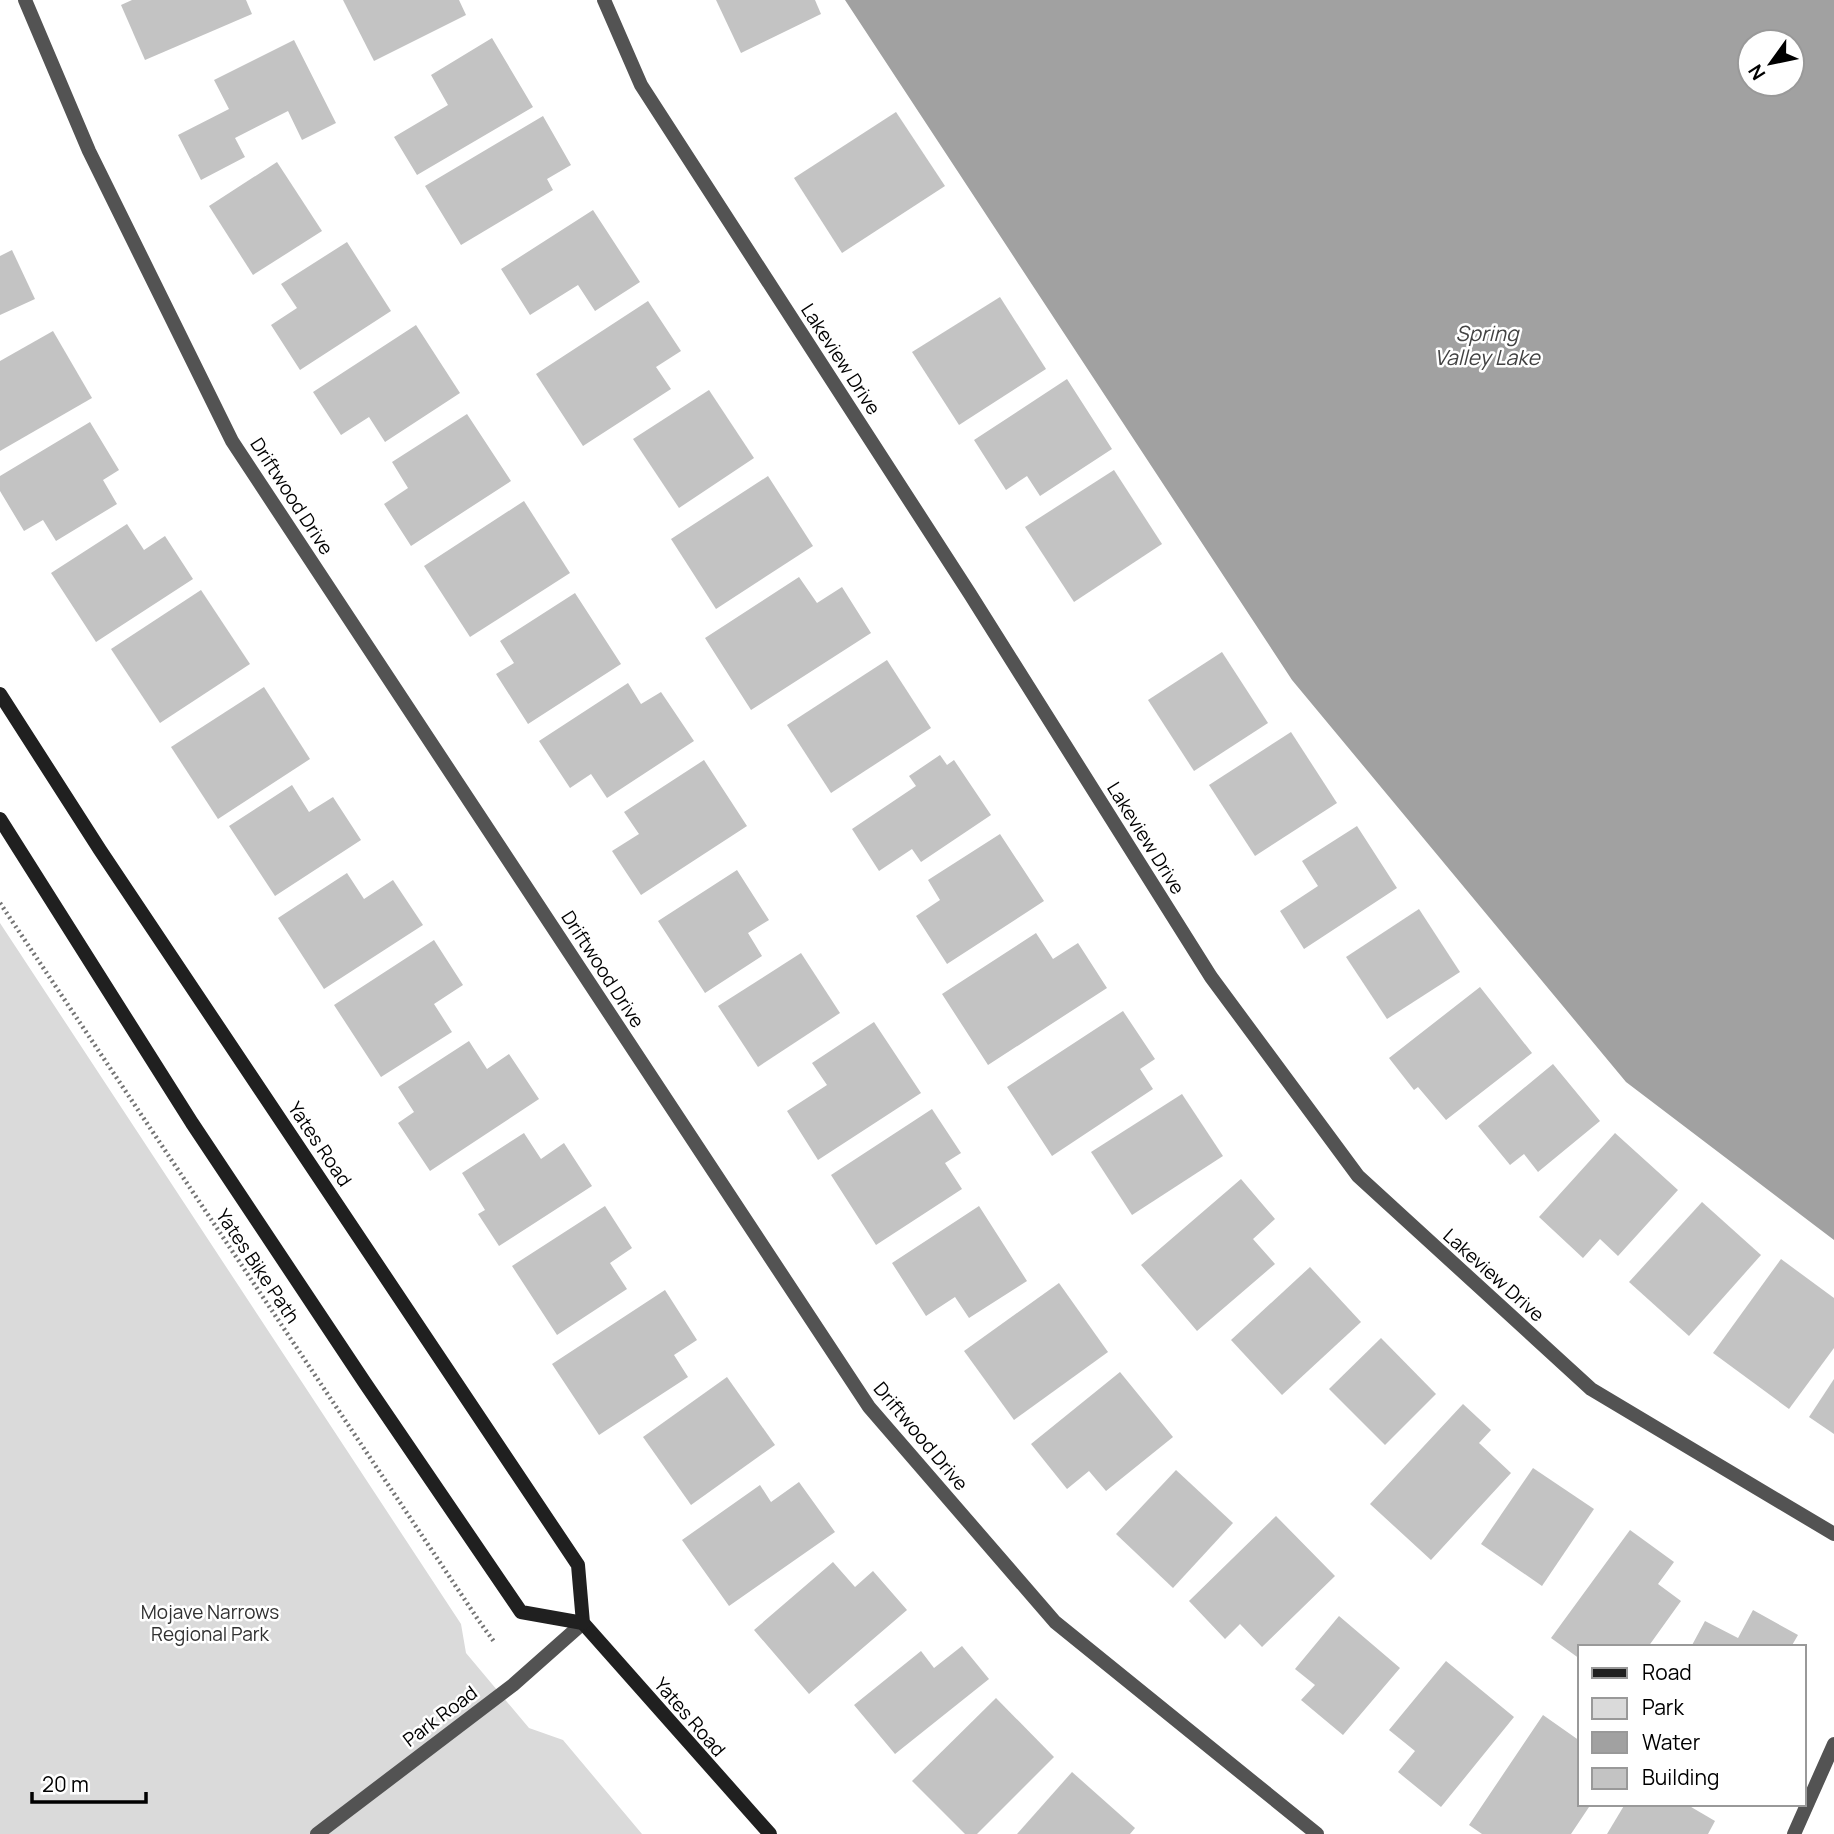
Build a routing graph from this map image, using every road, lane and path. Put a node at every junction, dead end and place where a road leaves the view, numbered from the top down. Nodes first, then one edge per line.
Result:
1 (25, 0) edge
2 (604, 0) edge
3 (0, 694) edge
4 (0, 819) edge
5 (0, 904) edge
6 (1834, 1534) edge
7 (583, 1623) junction
8 (495, 1643) dead end
9 (1834, 1744) edge
10 (317, 1834) edge
11 (770, 1834) edge
12 (1317, 1834) edge
13 (1794, 1834) edge

1 - 12 street, Driftwood Drive
2 - 6 street, Lakeview Drive
3 - 7 main road, Yates Road
4 - 7 main road
5 - 8 path, Yates Bike Path
7 - 10 street, Park Road
7 - 11 main road, Yates Road
9 - 13 street

